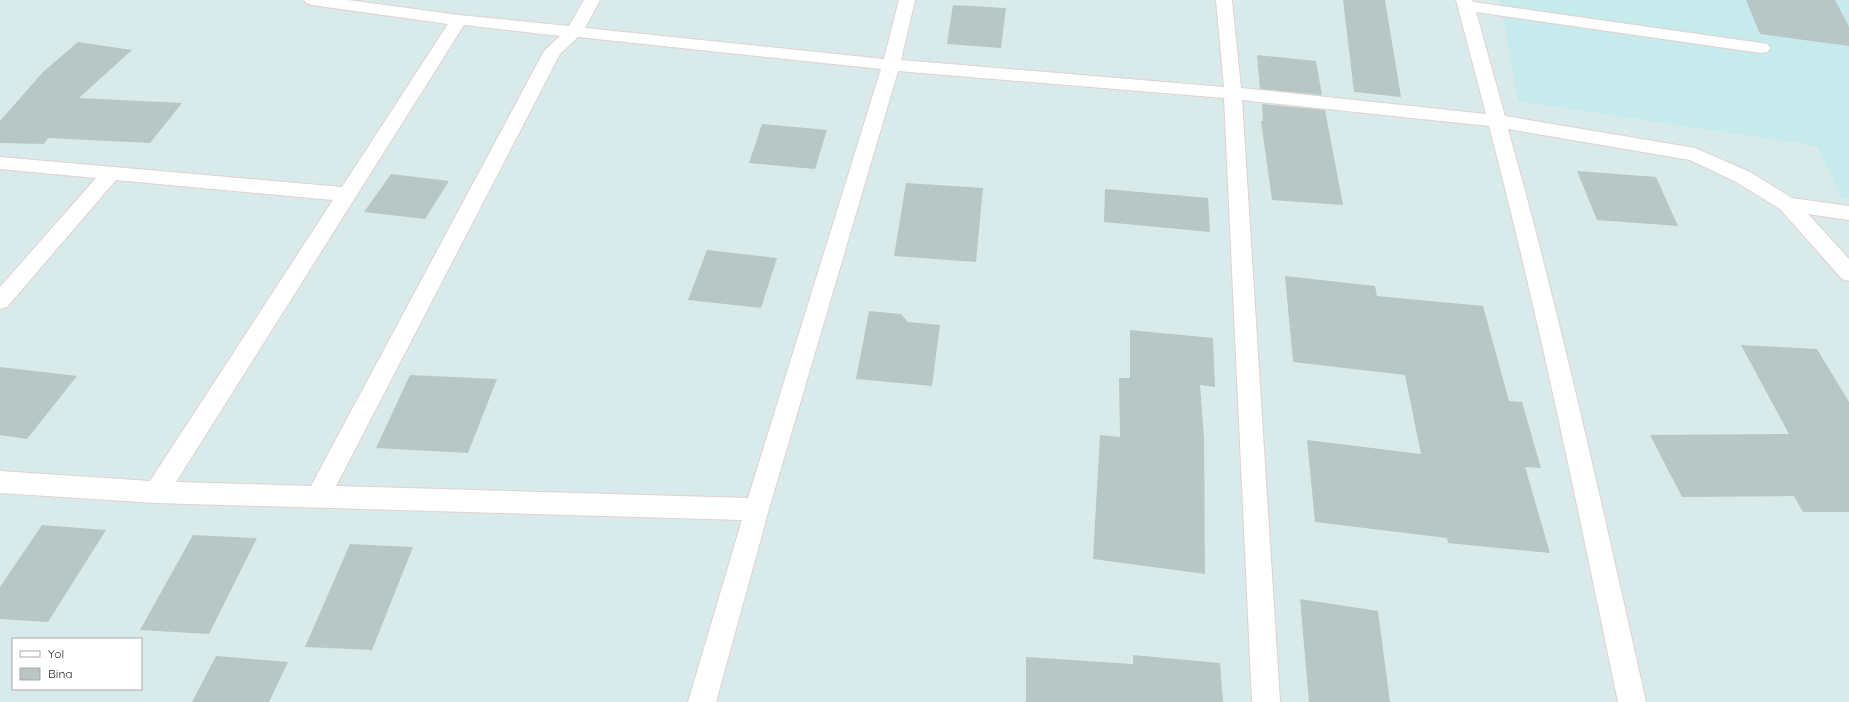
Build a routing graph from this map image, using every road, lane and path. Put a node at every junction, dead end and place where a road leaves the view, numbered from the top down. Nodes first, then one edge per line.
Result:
1 (312, 0) edge
2 (592, 0) edge
3 (907, 0) edge
4 (1224, 0) edge
5 (1464, 3) edge
6 (449, 14) junction
7 (574, 32) junction
8 (1760, 48) dead end
9 (891, 65) junction
10 (1233, 93) junction
11 (1496, 121) junction
12 (0, 163) edge
13 (111, 173) junction
14 (347, 194) junction
15 (1787, 204) junction
16 (1849, 213) edge
17 (1849, 273) edge
18 (0, 300) edge
19 (0, 482) edge
20 (156, 492) junction
21 (318, 497) junction
22 (757, 509) junction
23 (702, 702) edge
24 (1266, 702) edge
25 (1632, 702) edge

1 - 6 street
2 - 7 street
3 - 9 street
4 - 10 street
5 - 8 street
5 - 11 street
6 - 7 street
6 - 14 street
7 - 9 street
7 - 21 street
9 - 10 street
9 - 22 street
10 - 11 street
10 - 24 street
11 - 15 street
11 - 25 street
12 - 13 street
13 - 14 street
13 - 18 street
14 - 20 street
15 - 16 street
15 - 17 street
19 - 20 street
20 - 21 street
21 - 22 street
22 - 23 street

